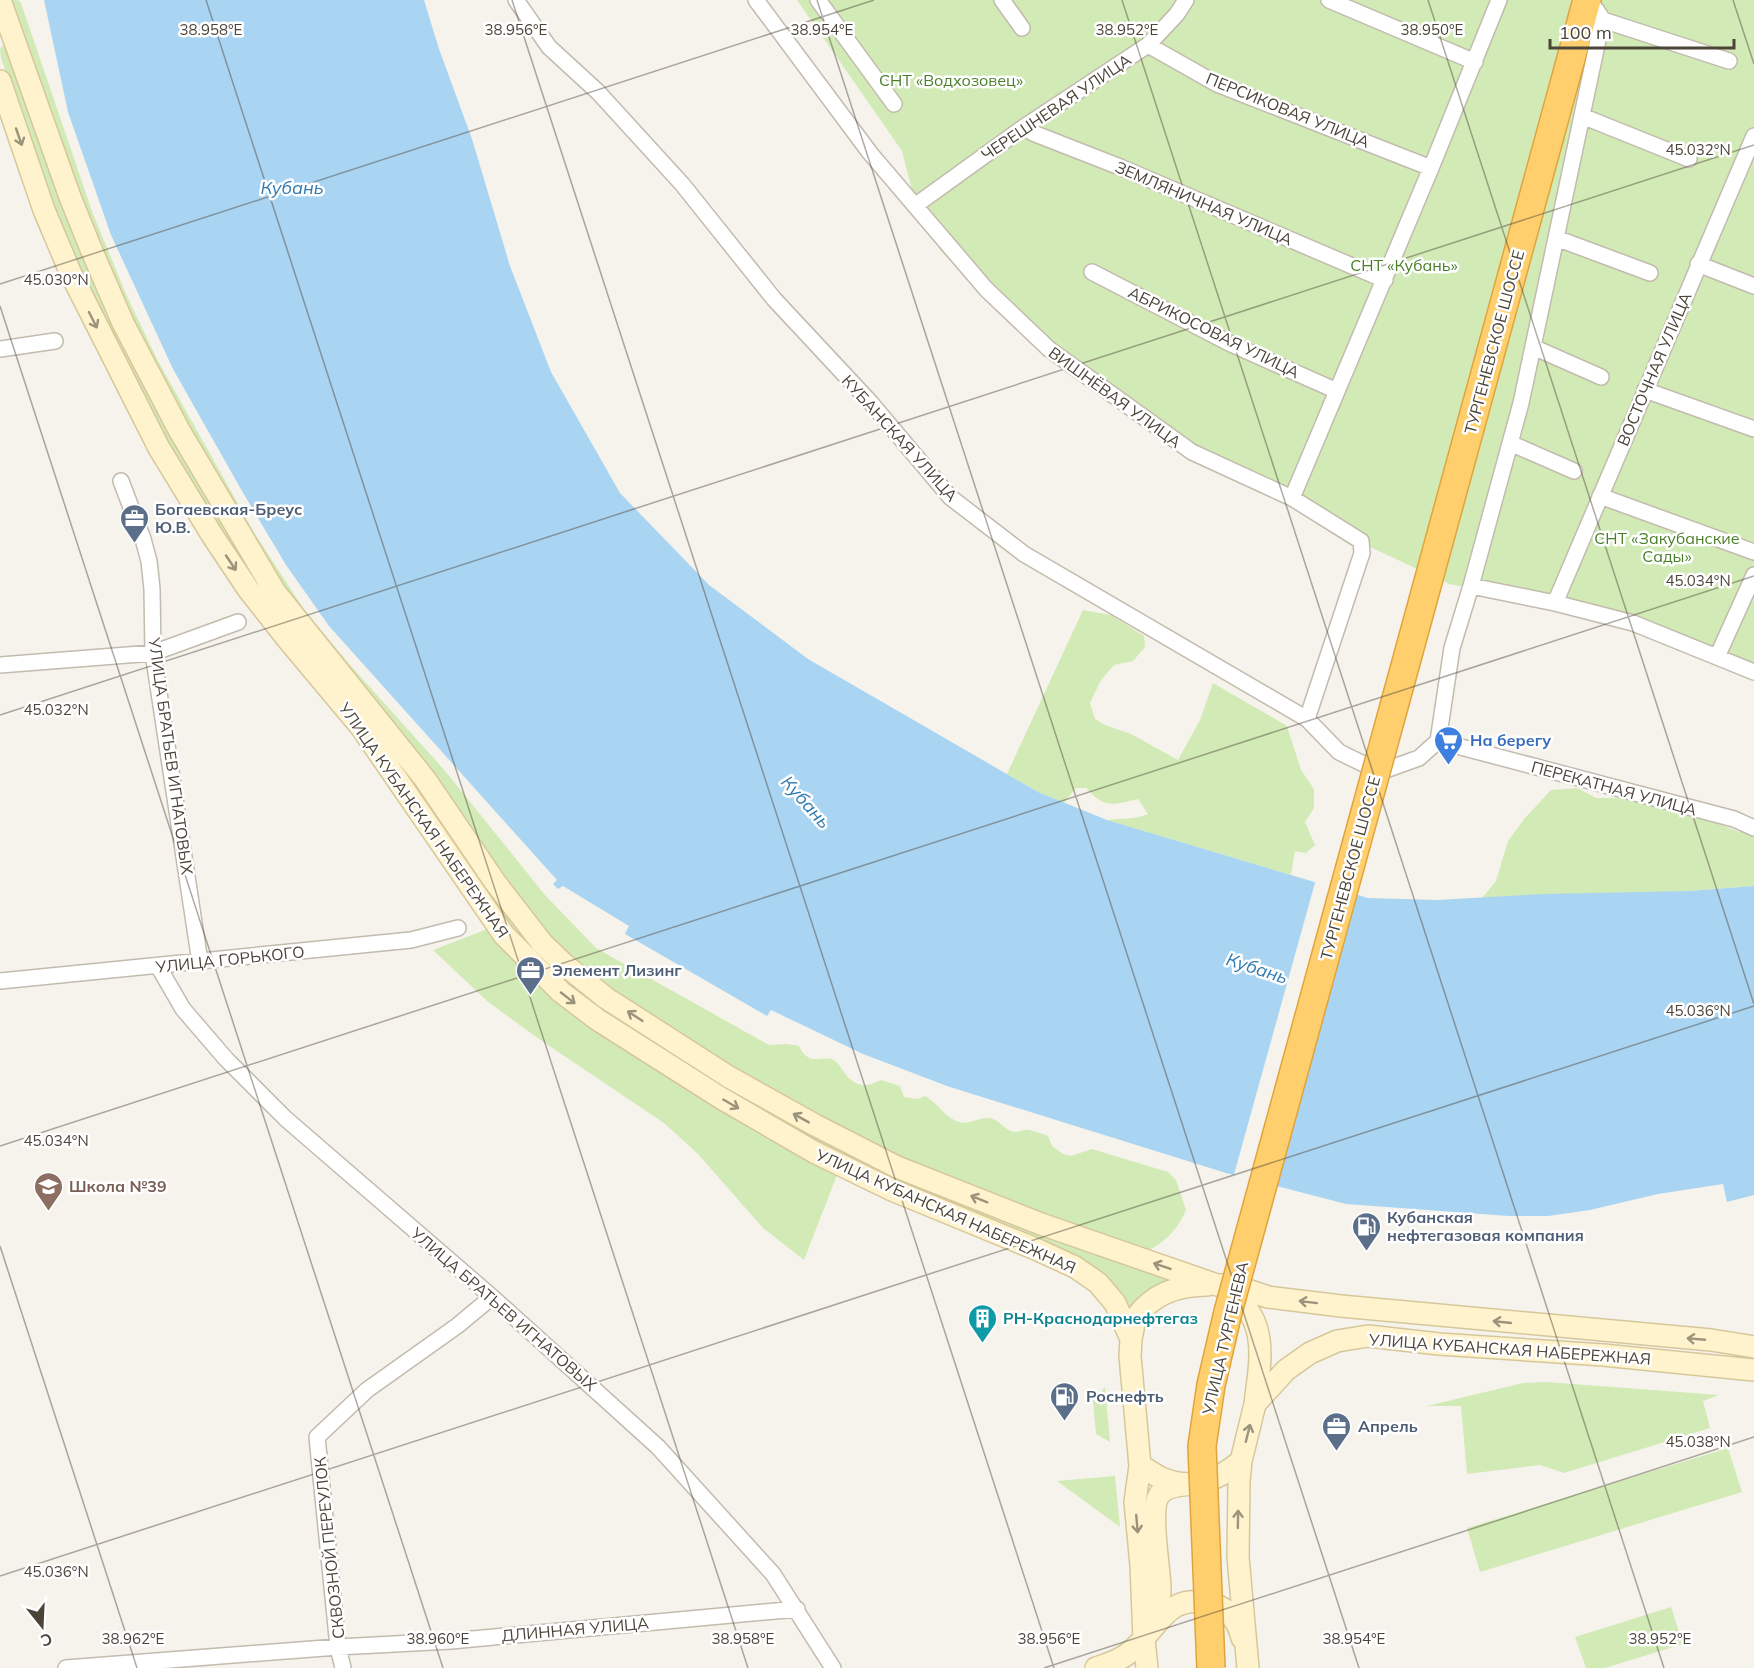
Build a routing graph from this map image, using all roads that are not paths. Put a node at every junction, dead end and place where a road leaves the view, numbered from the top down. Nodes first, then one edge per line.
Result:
1 (0, 0) edge
2 (516, 0) edge
3 (756, 0) edge
4 (818, 0) edge
5 (1002, 0) edge
6 (1186, 0) edge
7 (1329, 0) edge
8 (1500, 0) edge
9 (1586, 6) edge
10 (5, 25) edge
11 (1022, 28) dead end
12 (1148, 45) junction
13 (1475, 62) junction
14 (1729, 62) dead end
15 (0, 81) edge
16 (894, 104) dead end
17 (1582, 116) junction
18 (1023, 127) junction
19 (1754, 136) edge
20 (1689, 159) dead end
21 (1431, 168) junction
22 (1747, 168) edge
23 (917, 207) junction
24 (1556, 238) junction
25 (1698, 264) junction
26 (1092, 272) dead end
27 (1650, 273) dead end
28 (1384, 280) junction
29 (1754, 286) edge
30 (54, 341) dead end
31 (1533, 347) junction
32 (0, 349) edge
33 (1601, 377) dead end
34 (1645, 390) junction
35 (1337, 391) junction
36 (1754, 429) edge
37 (1510, 443) junction
38 (1574, 471) dead end
39 (121, 481) dead end
40 (1600, 496) junction
41 (1292, 498) junction
42 (1754, 552) edge
43 (1754, 575) edge
44 (1471, 586) junction
45 (1554, 603) junction
46 (238, 622) dead end
47 (1719, 652) junction
48 (153, 653) junction
49 (0, 665) edge
50 (1754, 672) edge
51 (1307, 719) junction
52 (1438, 741) junction
53 (1754, 828) edge
54 (458, 928) dead end
55 (200, 962) junction
56 (158, 966) junction
57 (0, 981) edge
58 (1300, 1052) joint
59 (1224, 1285) junction
60 (492, 1297) junction
61 (1131, 1339) junction
62 (1754, 1347) edge
63 (1754, 1370) edge
64 (1255, 1404) junction
65 (1241, 1461) junction
66 (1140, 1466) junction
67 (1194, 1484) junction
68 (1238, 1557) junction
69 (1141, 1565) junction
70 (1160, 1591) junction
71 (1194, 1601) junction
72 (797, 1609) junction
73 (1144, 1639) junction
74 (338, 1647) junction
75 (66, 1668) edge
76 (343, 1668) edge
77 (833, 1668) edge
78 (1096, 1668) edge
79 (1148, 1668) edge
80 (1212, 1668) edge
81 (1248, 1668) edge

1 - 10 main road, УЛИЦА КУБАНСКАЯ НАБЕРЕЖНАЯ
2 - 51 street, КУБАНСКАЯ УЛИЦА
3 - 23 street
4 - 16 street
5 - 11 street
6 - 12 street, ЧЕРЕШНЕВАЯ УЛИЦА
7 - 13 street
8 - 13 street
9 - 14 street
9 - 17 street
9 - 58 highway, ТУРГЕНЕВСКОЕ ШОССЕ, bridge
59 -> 10 main road, УЛИЦА КУБАНСКАЯ НАБЕРЕЖНАЯ
12 - 18 street, ЧЕРЕШНЕВАЯ УЛИЦА
12 - 21 street, ПЕРСИКОВАЯ УЛИЦА
13 - 21 street
15 -> 61 main road, УЛИЦА КУБАНСКАЯ НАБЕРЕЖНАЯ
17 - 20 street
17 - 24 street
18 - 23 street, ЧЕРЕШНЕВАЯ УЛИЦА
18 - 28 street, ЗЕМЛЯНИЧНАЯ УЛИЦА
19 - 22 street, ВОСТОЧНАЯ УЛИЦА
21 - 28 street
22 - 25 street, ВОСТОЧНАЯ УЛИЦА
23 - 41 street, ВИШНЁВАЯ УЛИЦА
24 - 27 street
24 - 31 street
25 - 29 street
25 - 34 street, ВОСТОЧНАЯ УЛИЦА
26 - 35 street, АБРИКОСОВАЯ УЛИЦА
28 - 35 street
30 - 32 street
31 - 33 street
31 - 37 street
34 - 36 street
34 - 40 street, ВОСТОЧНАЯ УЛИЦА
35 - 41 street
37 - 38 street
37 - 44 street
39 - 48 street, УЛИЦА БРАТЬЕВ ИГНАТОВЫХ
40 - 42 street
40 - 45 street, ВОСТОЧНАЯ УЛИЦА
41 - 51 street, ВИШНЁВАЯ УЛИЦА
43 - 47 street
44 - 45 street
44 - 52 street
45 - 47 street
46 - 48 street
47 - 50 street
48 - 49 street
48 - 55 street, УЛИЦА БРАТЬЕВ ИГНАТОВЫХ
51 - 52 street, КУБАНСКАЯ УЛИЦА
52 - 53 street, ПЕРЕКАТНАЯ УЛИЦА
54 - 55 street, УЛИЦА ГОРЬКОГО
55 - 56 street, УЛИЦА ГОРЬКОГО
56 - 57 street, УЛИЦА ГОРЬКОГО
56 - 60 street, УЛИЦА БРАТЬЕВ ИГНАТОВЫХ
58 - 80 highway, УЛИЦА ТУРГЕНЕВА, bridge
59 - 61 main road
62 -> 59 main road, УЛИЦА КУБАНСКАЯ НАБЕРЕЖНАЯ
59 - 64 main road
60 - 72 street, УЛИЦА БРАТЬЕВ ИГНАТОВЫХ
60 - 74 street, СКВОЗНОЙ ПЕРЕУЛОК
61 - 66 main road, УЛИЦА КУБАНСКАЯ НАБЕРЕЖНАЯ
63 - 64 main road, УЛИЦА КУБАНСКАЯ НАБЕРЕЖНАЯ
65 -> 64 main road, УЛИЦА КУБАНСКАЯ НАБЕРЕЖНАЯ
65 - 67 main road
68 -> 65 main road, УЛИЦА КУБАНСКАЯ НАБЕРЕЖНАЯ
66 - 67 main road
66 -> 69 main road, УЛИЦА КУБАНСКАЯ НАБЕРЕЖНАЯ
67 - 70 main road
68 - 71 main road
68 - 81 main road, УЛИЦА КУБАНСКАЯ НАБЕРЕЖНАЯ
69 - 70 main road
69 - 73 main road, УЛИЦА КУБАНСКАЯ НАБЕРЕЖНАЯ
70 - 71 main road
70 - 73 main road
71 - 73 main road
71 - 81 main road
72 - 74 street, ДЛИННАЯ УЛИЦА
72 - 77 street, УЛИЦА БРАТЬЕВ ИГНАТОВЫХ
73 - 78 main road
73 - 79 main road, УЛИЦА КУБАНСКАЯ НАБЕРЕЖНАЯ
74 - 75 street, ДЛИННАЯ УЛИЦА
74 - 76 street, СКВОЗНОЙ ПЕРЕУЛОК

